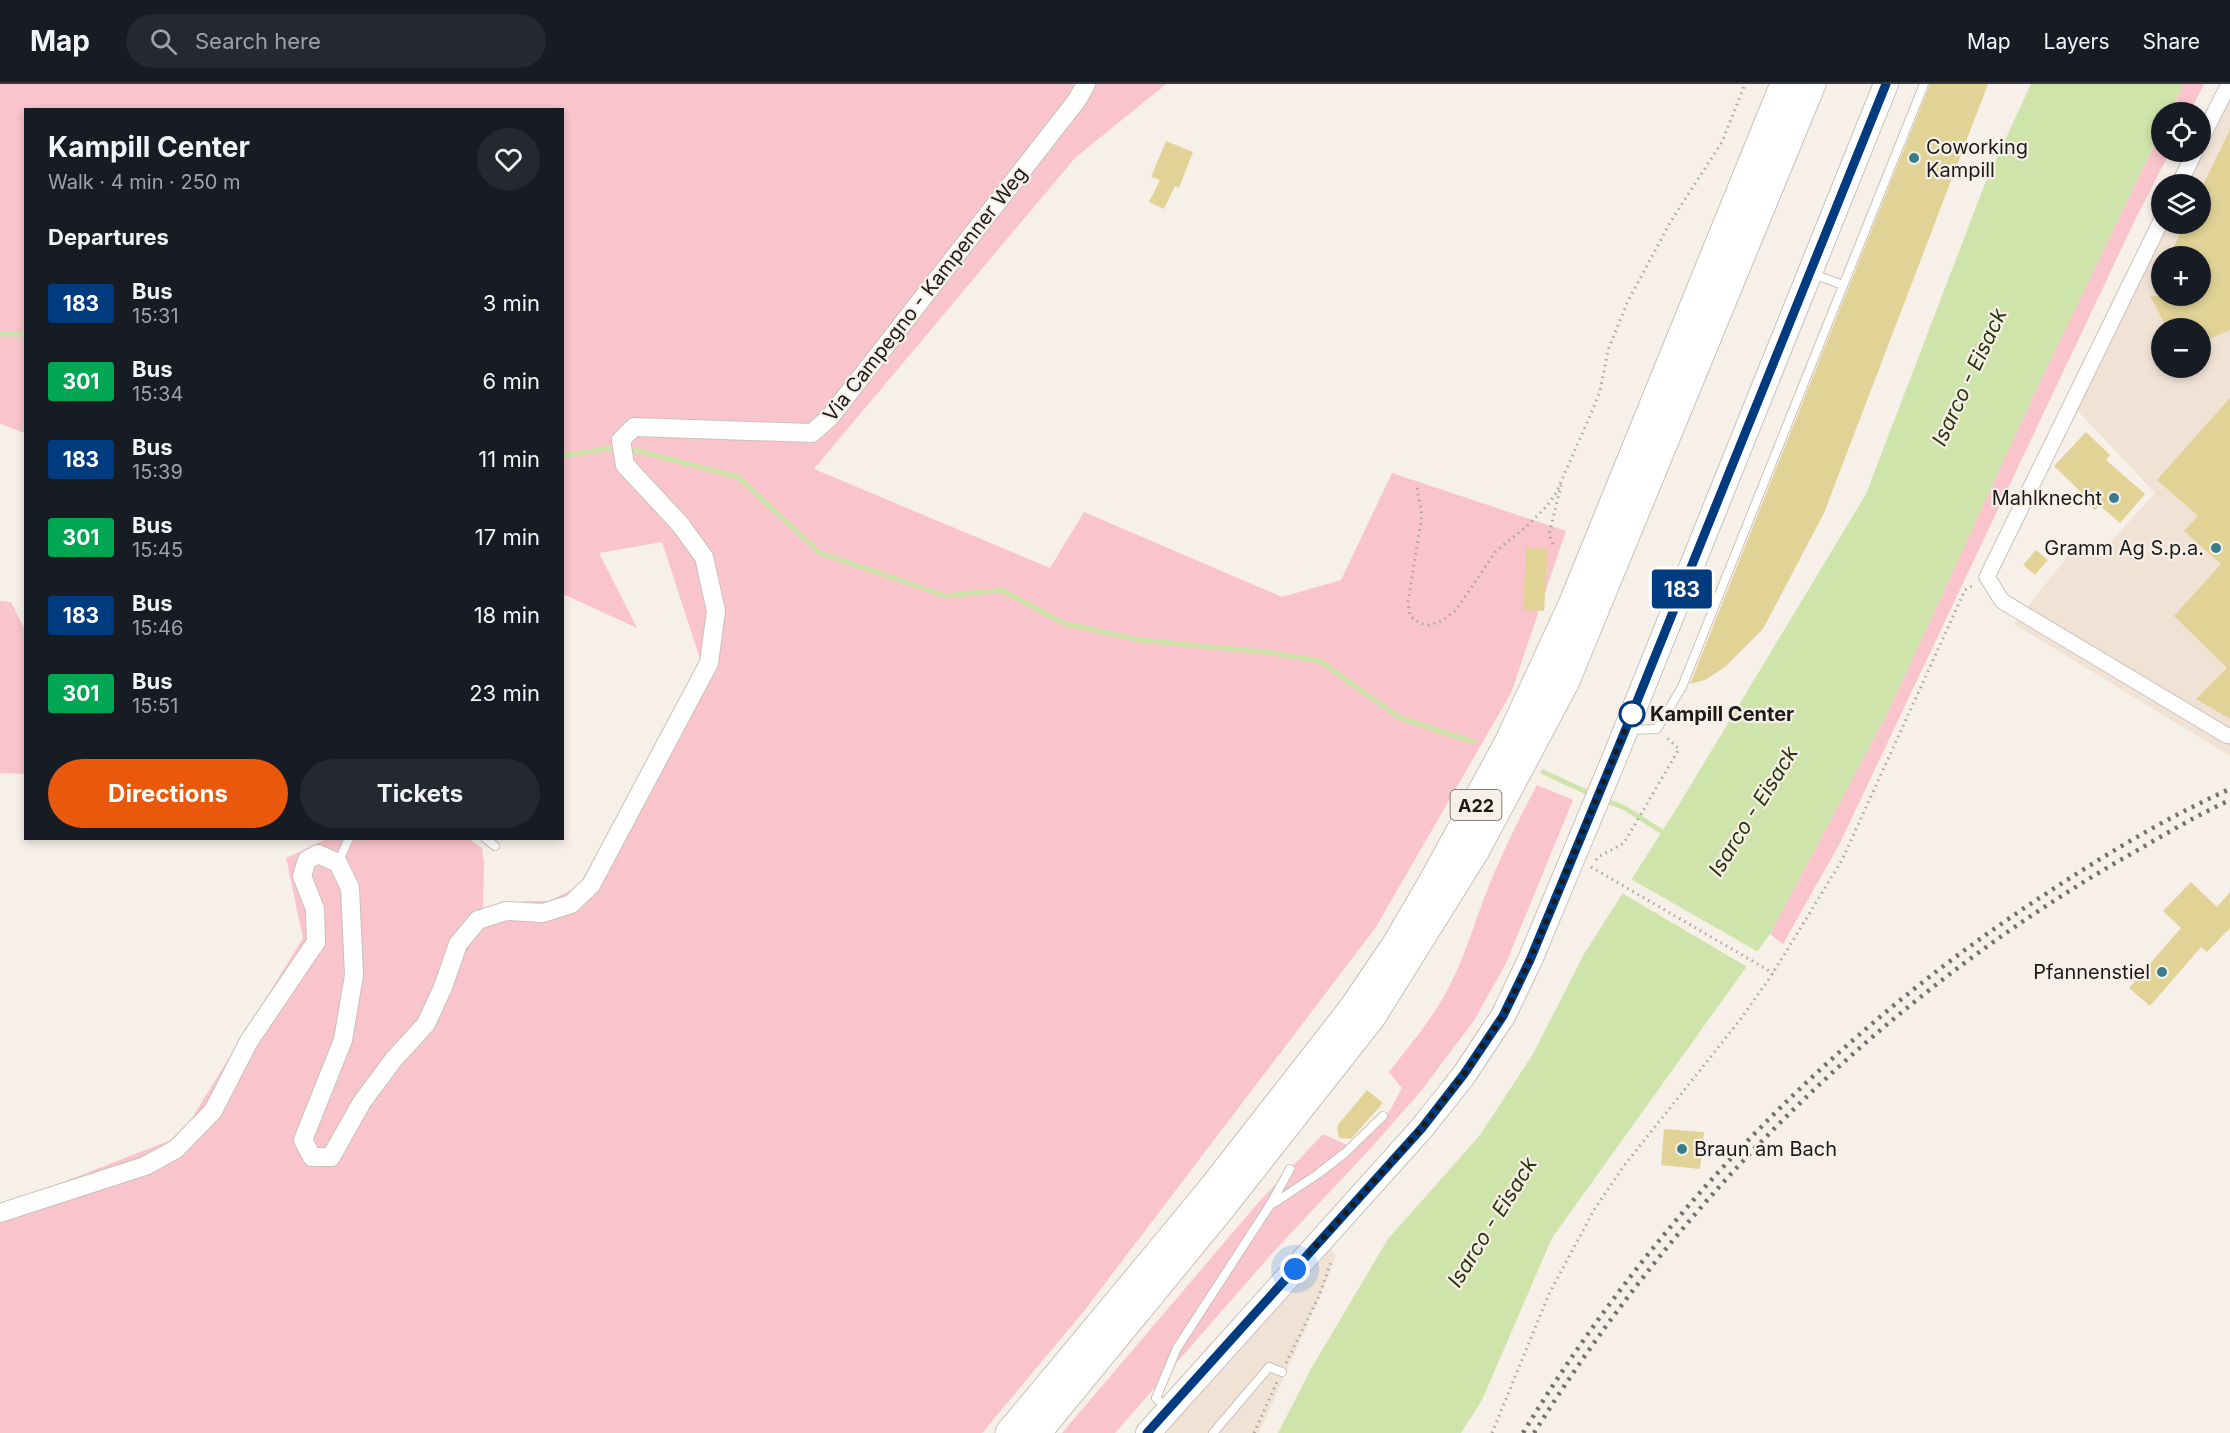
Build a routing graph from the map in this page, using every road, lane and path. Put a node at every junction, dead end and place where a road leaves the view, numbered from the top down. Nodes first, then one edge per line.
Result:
1 (1086, 84) edge
2 (1745, 84) edge
3 (1784, 84) edge
4 (1812, 84) edge
5 (1886, 84) edge
6 (1924, 84) edge
7 (2229, 84) edge
8 (2211, 119) edge
9 (2155, 234) edge
10 (1809, 272) junction
11 (1843, 285) junction
12 (1562, 480) junction
13 (1417, 488) dead end
14 (1553, 544) dead end
15 (1987, 577) junction
16 (1657, 729) junction
17 (1625, 731) junction
18 (2230, 736) edge
19 (1632, 831) dead end
20 (348, 840) edge
21 (488, 840) edge
22 (495, 846) dead end
23 (338, 862) junction
24 (1591, 867) dead end
25 (1773, 973) junction
26 (1383, 1116) dead end
27 (1290, 1169) dead end
28 (1270, 1205) junction
29 (0, 1213) edge
30 (1282, 1372) dead end
31 (1168, 1410) junction
32 (1009, 1433) edge
33 (1037, 1433) edge
34 (1148, 1433) edge
35 (1213, 1433) edge
36 (1492, 1433) edge

1 - 23 street, Via Campegno - Kampenner Weg
2 - 12 path
3 - 32 highway, A22
4 - 33 highway, A22
5 - 10 main road
6 - 11 lane
7 - 8 street
9 - 15 street
10 - 11 lane
10 - 17 main road
11 - 16 lane
12 - 13 path
12 - 14 path
15 - 18 street
15 - 25 path
16 - 17 lane
16 - 19 path
17 - 31 main road
20 - 23 lane
21 - 22 lane
23 - 29 street
24 - 25 path
25 - 36 path
26 - 28 lane
27 - 28 lane
28 - 31 lane
30 - 35 lane
31 - 34 main road

